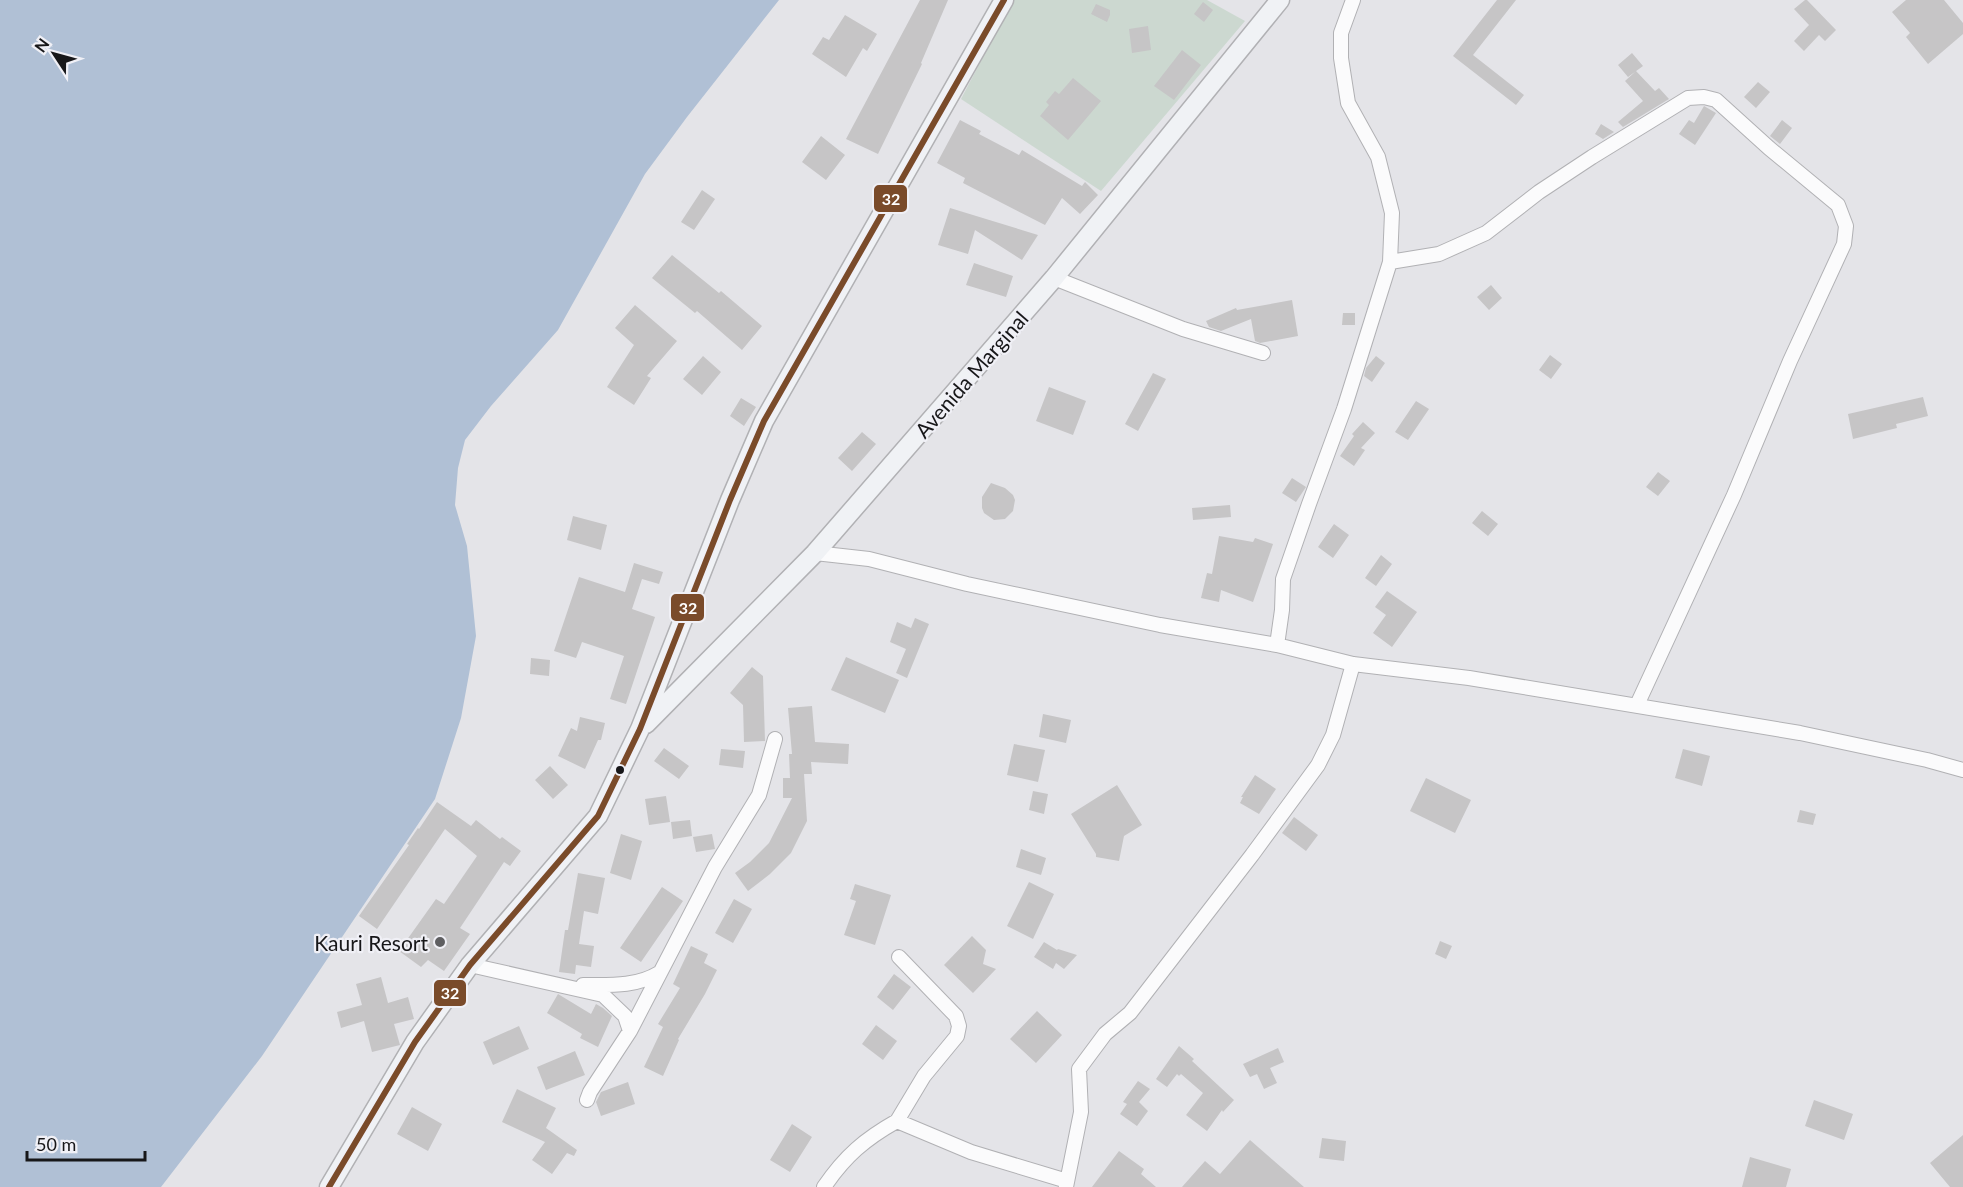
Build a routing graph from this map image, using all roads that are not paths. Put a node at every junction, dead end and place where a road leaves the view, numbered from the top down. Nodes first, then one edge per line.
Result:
1 (1004, 0) edge
2 (1280, 0) edge
3 (1353, 0) edge
4 (1390, 262) junction
5 (1054, 278) junction
6 (1263, 352) dead end
7 (815, 553) junction
8 (1277, 645) junction
9 (1353, 664) junction
10 (1637, 705) junction
11 (640, 729) junction
12 (775, 739) dead end
13 (1963, 770) edge
14 (899, 957) dead end
15 (470, 965) junction
16 (659, 973) junction
17 (563, 986) junction
18 (630, 1032) junction
19 (587, 1100) dead end
20 (897, 1121) junction
21 (1067, 1184) edge
22 (329, 1187) edge
23 (824, 1187) edge

1 - 11 street, Avenida Marginal
2 - 5 street, Avenida Marginal
3 - 4 street
4 - 8 street
4 - 10 street
5 - 6 street
5 - 7 street, Avenida Marginal
7 - 8 street
7 - 11 street, Avenida Marginal
8 - 9 street
9 - 10 street
9 - 21 street
10 - 13 street
11 - 15 street, Avenida Marginal
12 - 16 street
14 - 20 street
15 - 17 street
15 - 22 street, Avenida Marginal
16 - 17 street
16 - 18 street
17 - 18 street
18 - 19 street
20 - 21 street
20 - 23 street

